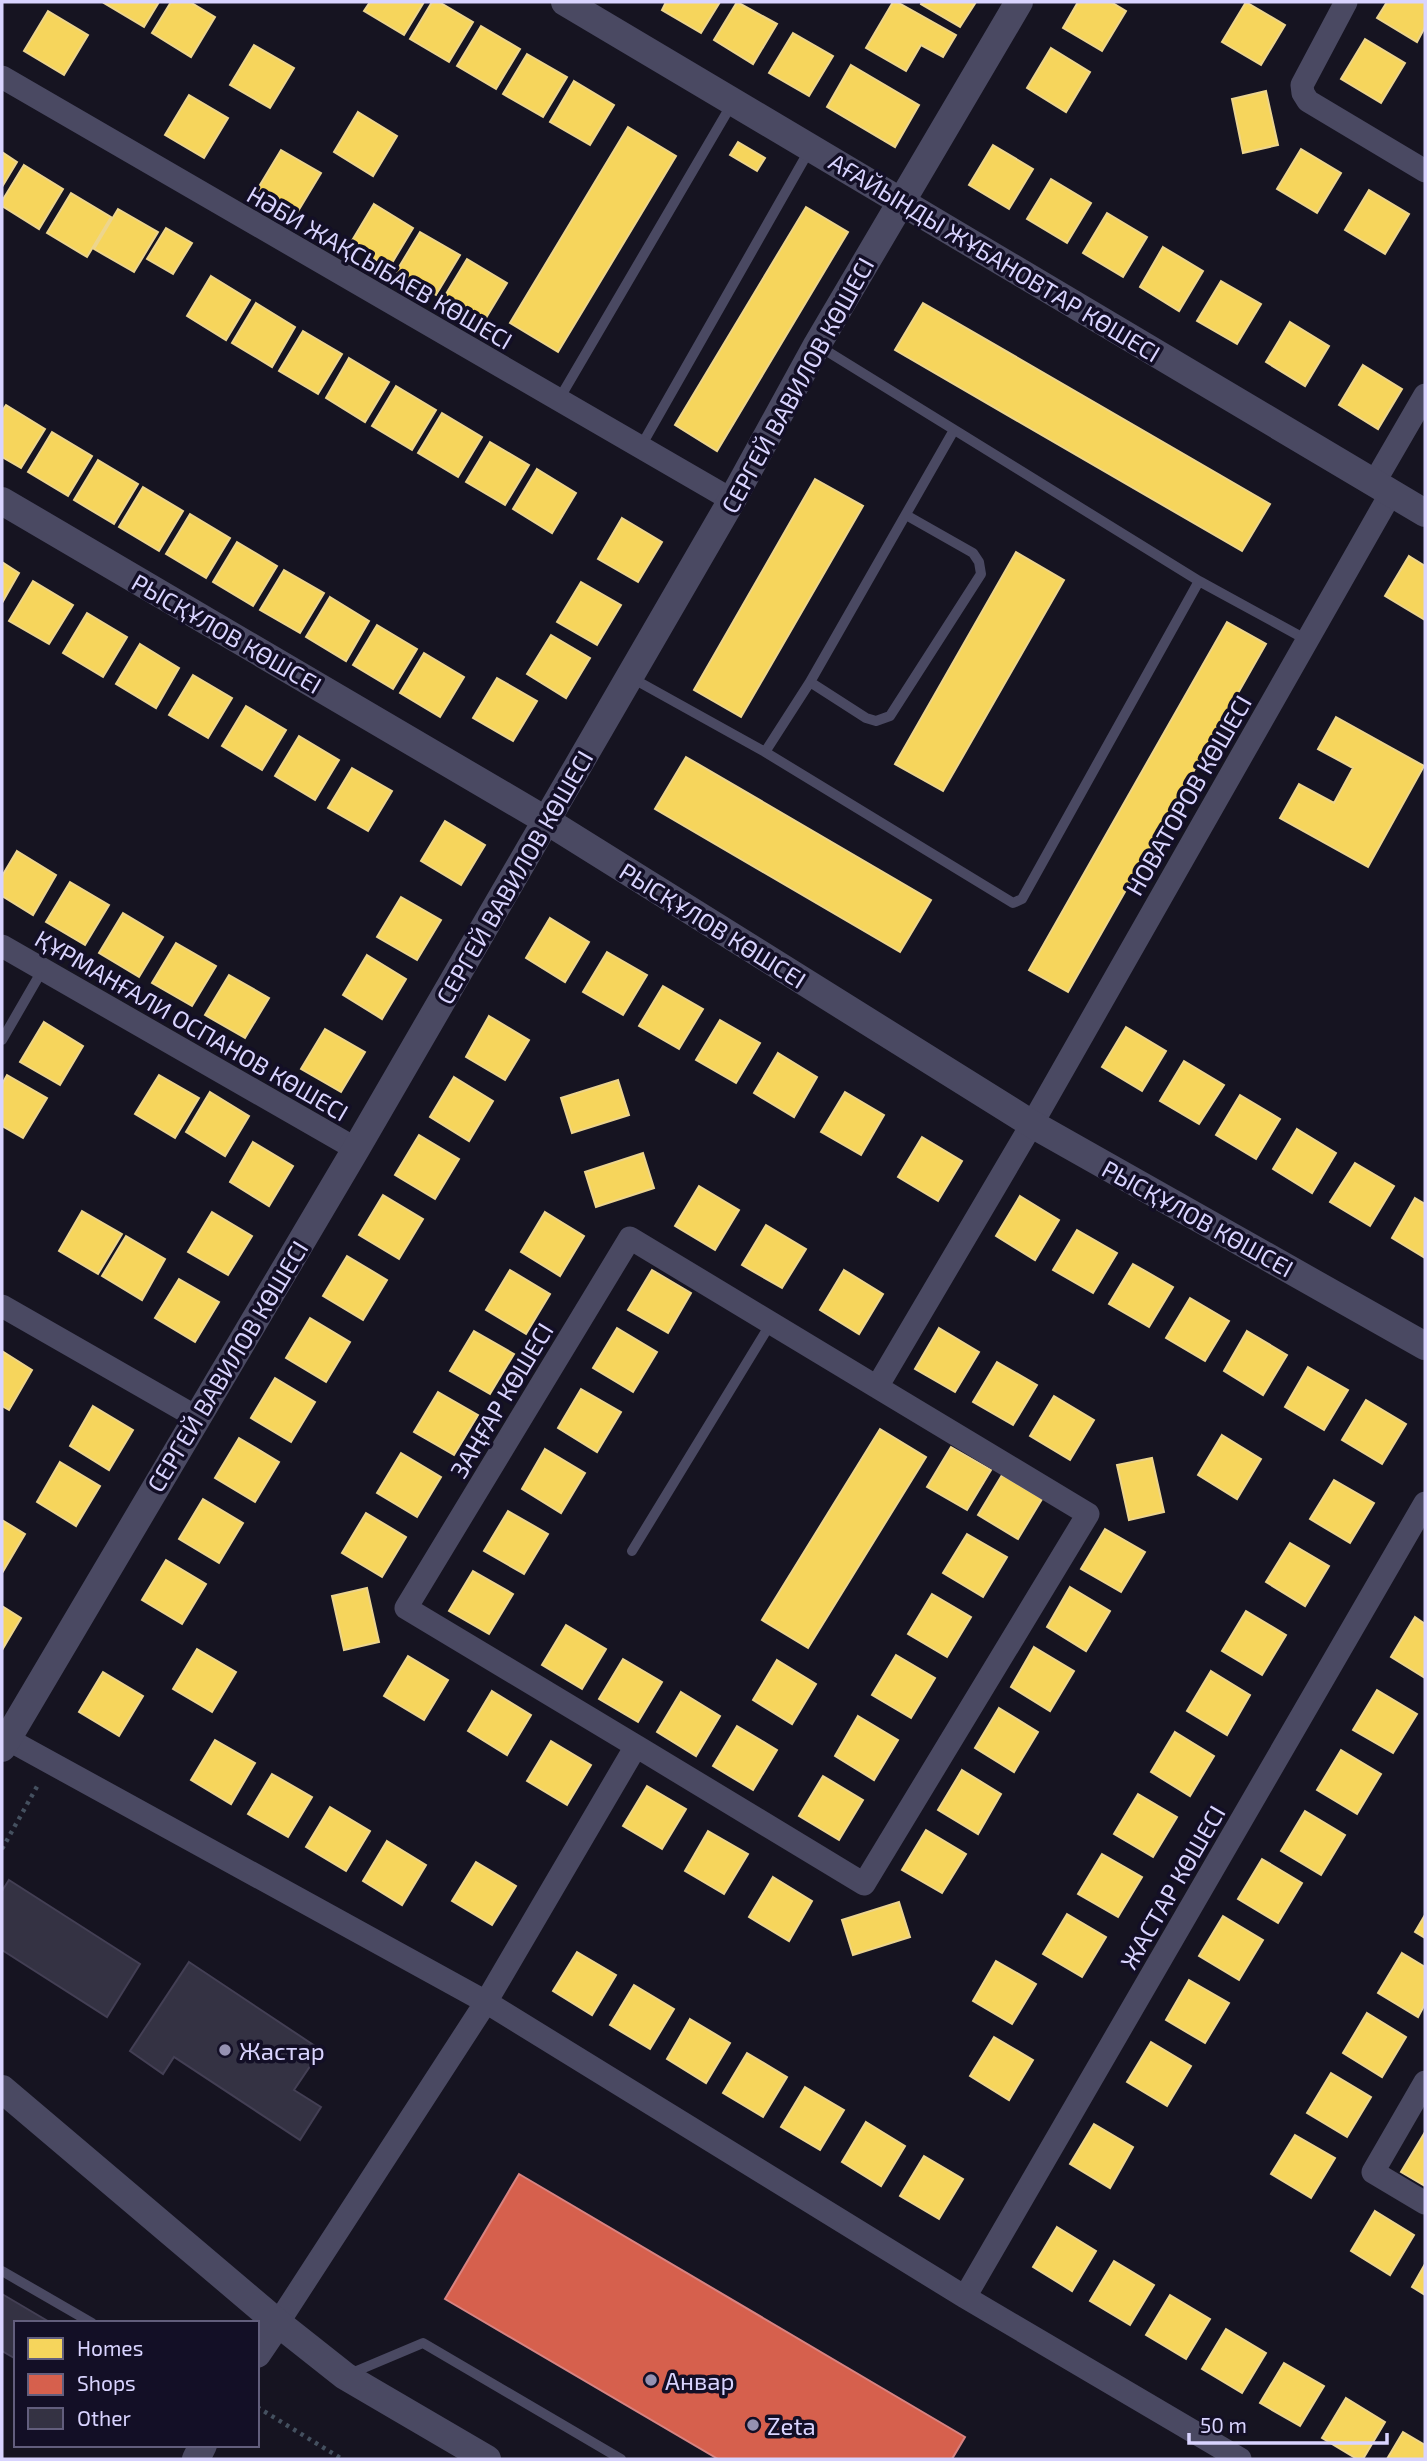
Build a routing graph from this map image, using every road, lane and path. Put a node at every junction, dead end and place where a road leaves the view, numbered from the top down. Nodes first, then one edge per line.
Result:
1 (565, 2) edge
2 (1019, 2) edge
3 (1346, 2) edge
4 (2, 77) edge
5 (734, 100) junction
6 (811, 147) junction
7 (1425, 171) edge
8 (902, 202) junction
9 (817, 345) junction
10 (1425, 395) edge
11 (558, 401) junction
12 (954, 430) junction
13 (640, 448) junction
14 (1383, 488) junction
15 (732, 500) junction
16 (2, 501) edge
17 (1425, 513) edge
18 (905, 515) junction
19 (1199, 582) junction
20 (1307, 640) junction
21 (630, 677) junction
22 (810, 682) junction
23 (765, 752) junction
24 (547, 821) junction
25 (2, 946) edge
26 (43, 969) junction
27 (2, 1040) edge
28 (1032, 1124) junction
29 (356, 1149) junction
30 (2, 1306) edge
31 (771, 1323) junction
32 (1425, 1346) edge
33 (877, 1387) junction
34 (196, 1417) junction
35 (1425, 1503) edge
36 (632, 1551) dead end
37 (3, 1741) edge
38 (636, 1746) junction
39 (50, 1763) junction
40 (2, 1849) edge
41 (486, 2003) junction
42 (1425, 2082) edge
43 (2, 2089) edge
44 (1425, 2203) edge
45 (2, 2271) edge
46 (965, 2297) junction
47 (89, 2321) edge
48 (278, 2323) junction
49 (259, 2351) edge
50 (345, 2376) junction
51 (259, 2408) edge
52 (342, 2459) edge
53 (487, 2459) edge
54 (621, 2459) edge
55 (1240, 2459) edge

1 - 5 street, АҒАЙЫНДЫ ЖҰБАНОВТАР КӨШЕСІ
2 - 8 street, СЕРГЕЙ ВАВИЛОВ КӨШЕСІ
3 - 7 street
4 - 11 street, НӘБИ ЖАҚСЫБАЕВ КӨШЕСІ
5 - 6 street, АҒАЙЫНДЫ ЖҰБАНОВТАР КӨШЕСІ
5 - 11 lane
6 - 8 street, АҒАЙЫНДЫ ЖҰБАНОВТАР КӨШЕСІ
6 - 13 lane
8 - 9 street, СЕРГЕЙ ВАВИЛОВ КӨШЕСІ
8 - 14 street, АҒАЙЫНДЫ ЖҰБАНОВТАР КӨШЕСІ
9 - 12 lane
9 - 15 street, СЕРГЕЙ ВАВИЛОВ КӨШЕСІ
10 - 14 street, НОВАТОРОВ КӨШЕСІ
11 - 13 street, НӘБИ ЖАҚСЫБАЕВ КӨШЕСІ
12 - 18 lane
12 - 19 lane
13 - 15 street, НӘБИ ЖАҚСЫБАЕВ КӨШЕСІ
14 - 17 street, АҒАЙЫНДЫ ЖҰБАНОВТАР КӨШЕСІ
14 - 20 street, НОВАТОРОВ КӨШЕСІ
15 - 21 street, СЕРГЕЙ ВАВИЛОВ КӨШЕСІ
16 - 24 street, РЫСҚҰЛОВ КӨШСЕІ
18 - 22 lane
18 - 22 lane
19 - 20 lane
19 - 23 lane
20 - 28 street, НОВАТОРОВ КӨШЕСІ
21 - 23 lane
21 - 24 street, СЕРГЕЙ ВАВИЛОВ КӨШЕСІ
22 - 23 lane
24 - 28 street, РЫСҚҰЛОВ КӨШСЕІ
24 - 29 street, СЕРГЕЙ ВАВИЛОВ КӨШЕСІ
25 - 26 street, ҚҰРМАНҒАЛИ ОСПАНОВ КӨШЕСІ
26 - 27 lane
26 - 29 street, ҚҰРМАНҒАЛИ ОСПАНОВ КӨШЕСІ
28 - 32 street, РЫСҚҰЛОВ КӨШСЕІ
28 - 33 street
29 - 34 street, СЕРГЕЙ ВАВИЛОВ КӨШЕСІ
30 - 34 street
31 - 33 street, ЗАҢҒАР КӨШЕСІ
31 - 36 lane
31 - 38 street, ЗАҢҒАР КӨШЕСІ
33 - 38 street, ЗАҢҒАР КӨШЕСІ
34 - 37 street, СЕРГЕЙ ВАВИЛОВ КӨШЕСІ
35 - 46 street, ЖАСТАР КӨШЕСІ
37 - 39 street
38 - 41 street
39 - 40 path
39 - 41 street
41 - 46 street
41 - 48 street
42 - 44 street
43 - 48 street
45 - 47 lane
46 - 55 street
48 - 49 street
48 - 50 street
50 - 53 street
50 - 54 lane
51 - 52 path

